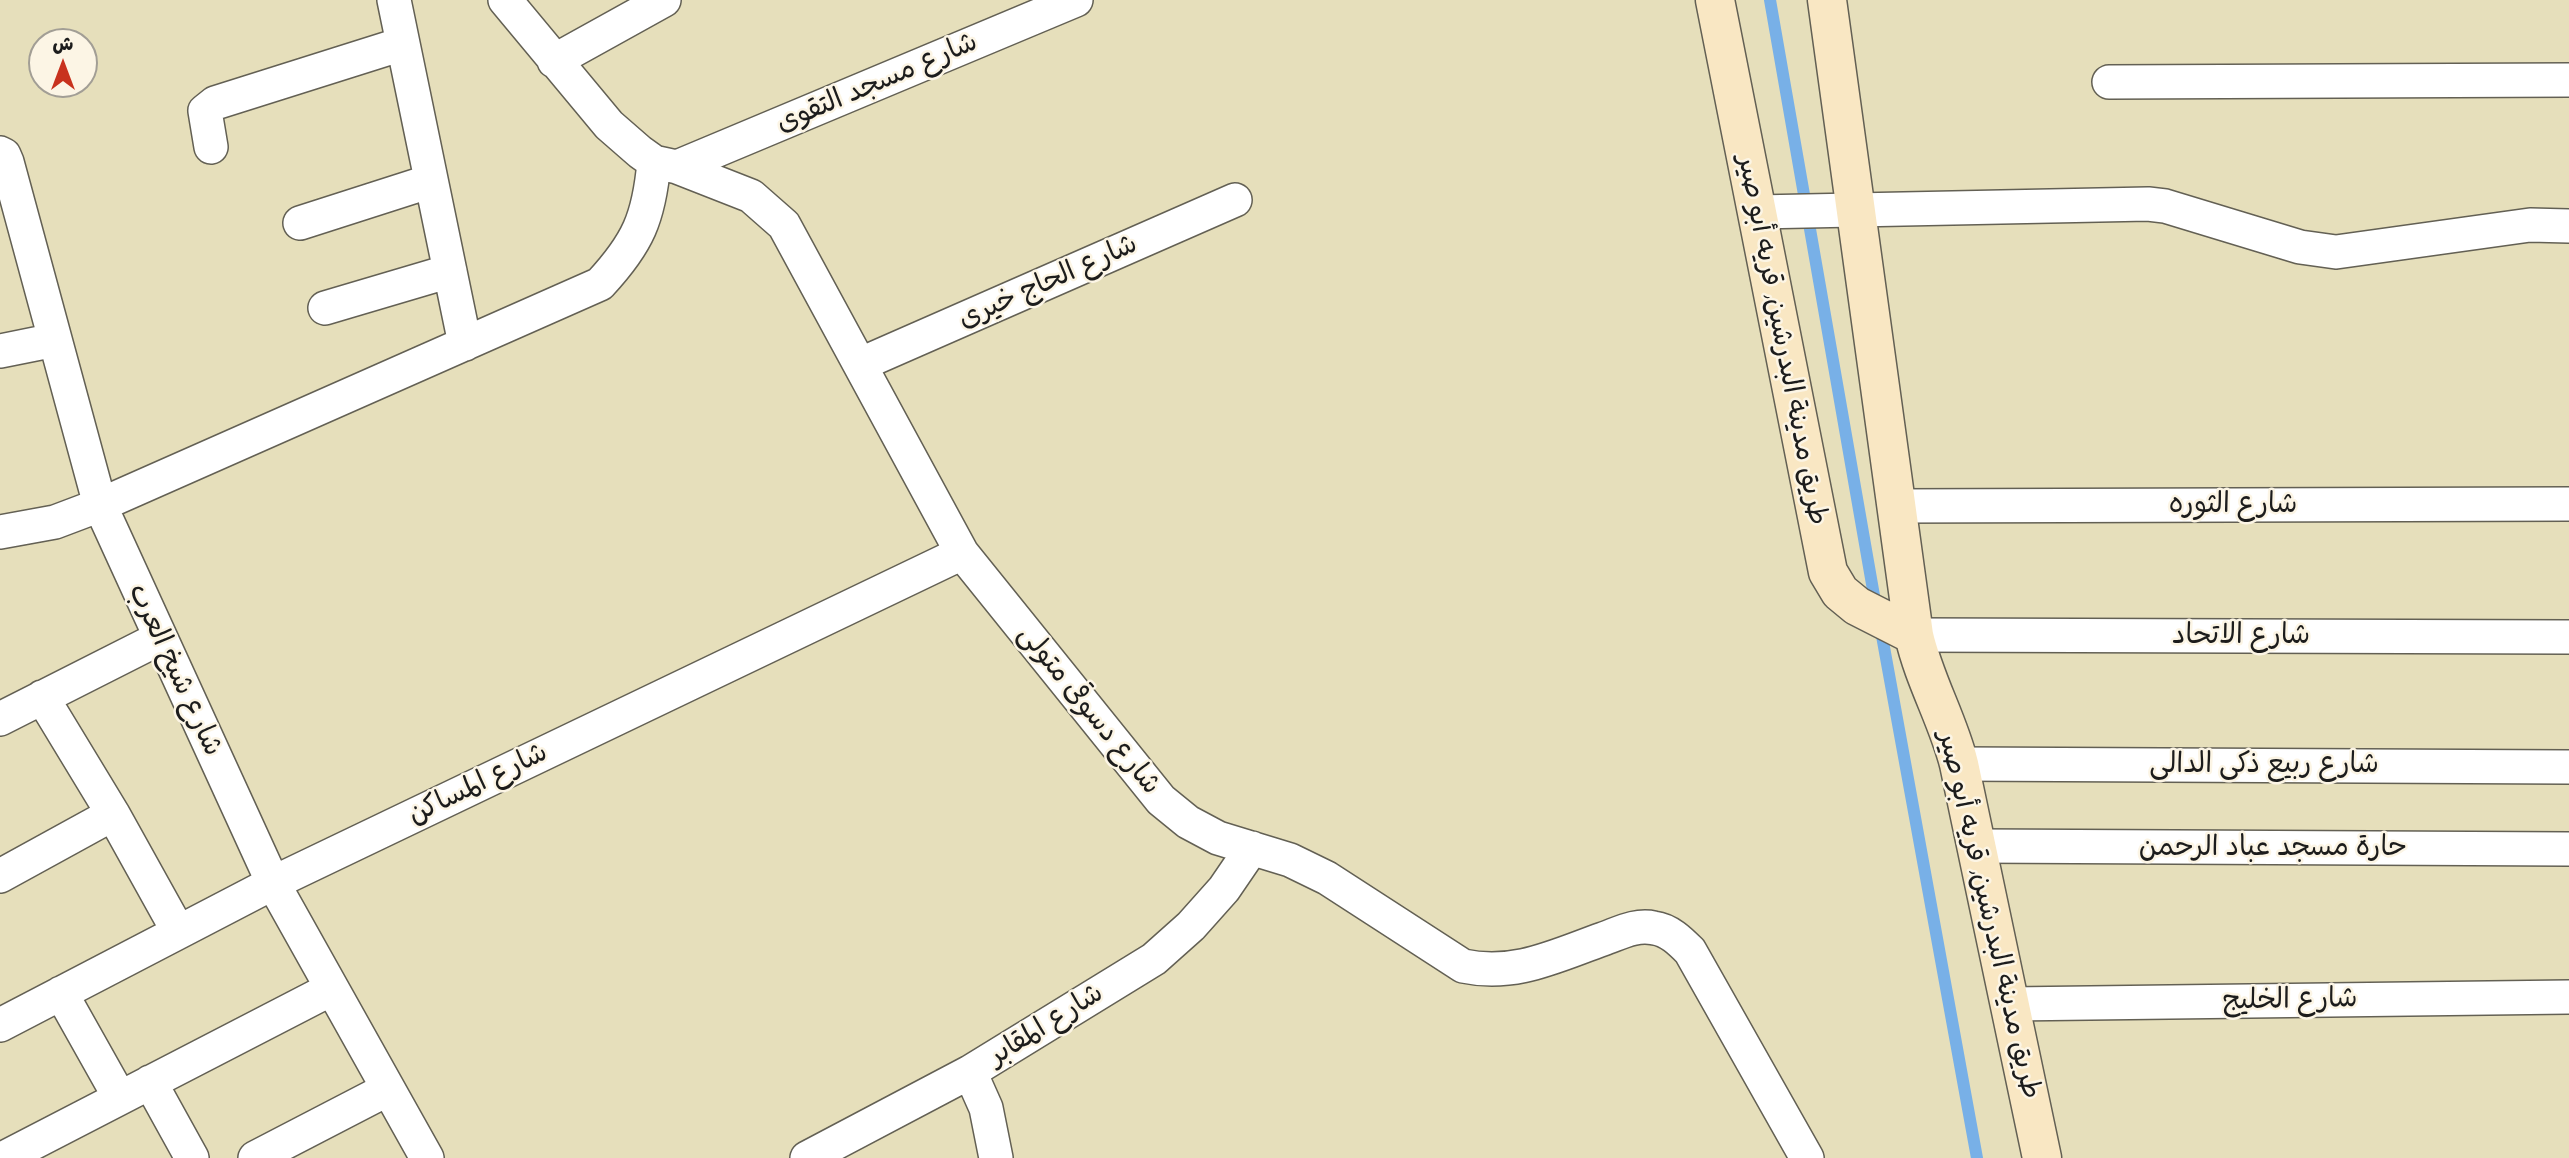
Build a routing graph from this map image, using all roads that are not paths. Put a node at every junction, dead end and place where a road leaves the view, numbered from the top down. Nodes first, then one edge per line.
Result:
1 (394, 0) edge
2 (505, 0) edge
3 (664, 0) edge
4 (1076, 0) edge
5 (1715, 0) edge
6 (1827, 0) edge
7 (401, 44) junction
8 (554, 61) junction
9 (2569, 80) edge
10 (2109, 82) dead end
11 (211, 147) dead end
12 (0, 153) edge
13 (665, 164) junction
14 (431, 181) junction
15 (1235, 200) dead end
16 (1843, 211) junction
17 (1770, 212) junction
18 (300, 223) dead end
19 (2569, 226) edge
20 (450, 271) junction
21 (325, 308) dead end
22 (55, 340) junction
23 (465, 344) junction
24 (0, 351) edge
25 (861, 364) junction
26 (2569, 504) edge
27 (100, 505) junction
28 (1897, 506) junction
29 (0, 532) edge
30 (962, 553) junction
31 (1886, 621) junction
32 (2569, 637) edge
33 (160, 638) junction
34 (42, 697) junction
35 (0, 719) edge
36 (1959, 764) junction
37 (2569, 766) edge
38 (113, 814) junction
39 (1977, 846) junction
40 (1252, 848) junction
41 (2569, 849) edge
42 (0, 876) edge
43 (273, 883) junction
44 (178, 930) junction
45 (331, 989) junction
46 (61, 993) junction
47 (2569, 997) edge
48 (2010, 1004) junction
49 (0, 1025) edge
50 (970, 1072) junction
51 (150, 1082) junction
52 (388, 1089) junction
53 (120, 1098) junction
54 (18, 1155) edge
55 (997, 1157) edge
56 (192, 1158) edge
57 (255, 1158) edge
58 (427, 1158) edge
59 (807, 1158) edge
60 (1807, 1158) edge
61 (2042, 1158) edge

1 - 7 street
2 - 8 street, شارع دسوقى متولى
3 - 8 street
4 - 13 street, شارع مسجد التقوى
5 - 17 street, طريق مدينة البدرشين, قريه أبو صير
6 - 16 street, طريق مدينة البدرشين, قريه أبو صير
7 - 11 street
7 - 14 street
8 - 13 street, شارع دسوقى متولى
9 - 10 street
12 - 22 street, شارع شيخ العرب
13 - 23 street
13 - 25 street, شارع دسوقى متولى
14 - 18 street
14 - 20 street
15 - 25 street, شارع الحاج خيرى
16 - 17 street
16 - 19 street
16 - 28 street, طريق مدينة البدرشين, قريه أبو صير
17 - 31 street, طريق مدينة البدرشين, قريه أبو صير
20 - 21 street
20 - 23 street
22 - 24 street
22 - 27 street, شارع شيخ العرب
23 - 27 street
25 - 30 street, شارع دسوقى متولى
26 - 28 street, شارع الثوره
27 - 29 street
27 - 33 street, شارع شيخ العرب
28 - 31 street, طريق مدينة البدرشين, قريه أبو صير
30 - 40 street, شارع دسوقى متولى
30 - 43 street, شارع المساكن
31 - 32 street, شارع الاتحاد
31 - 36 street, طريق مدينة البدرشين, قريه أبو صير
33 - 34 street
33 - 43 street, شارع شيخ العرب
34 - 35 street
34 - 38 street
36 - 37 street, شارع ربيع ذكى الدالى
36 - 39 street, طريق مدينة البدرشين, قريه أبو صير
38 - 42 street
38 - 44 street
39 - 41 street, حارة مسجد عباد الرحمن
39 - 48 street, طريق مدينة البدرشين, قريه أبو صير
40 - 50 street, شارع المقابر
40 - 60 street, شارع دسوقى متولى
43 - 44 street, شارع المساكن
43 - 45 street, شارع شيخ العرب
44 - 46 street, شارع المساكن
45 - 51 street
45 - 52 street, شارع شيخ العرب
46 - 49 street, شارع المساكن
46 - 53 street
47 - 48 street, شارع الخليج
48 - 61 street, طريق مدينة البدرشين, قريه أبو صير
50 - 55 street
50 - 59 street, شارع المقابر
51 - 53 street
51 - 56 street
52 - 57 street
52 - 58 street, شارع شيخ العرب
53 - 54 street

